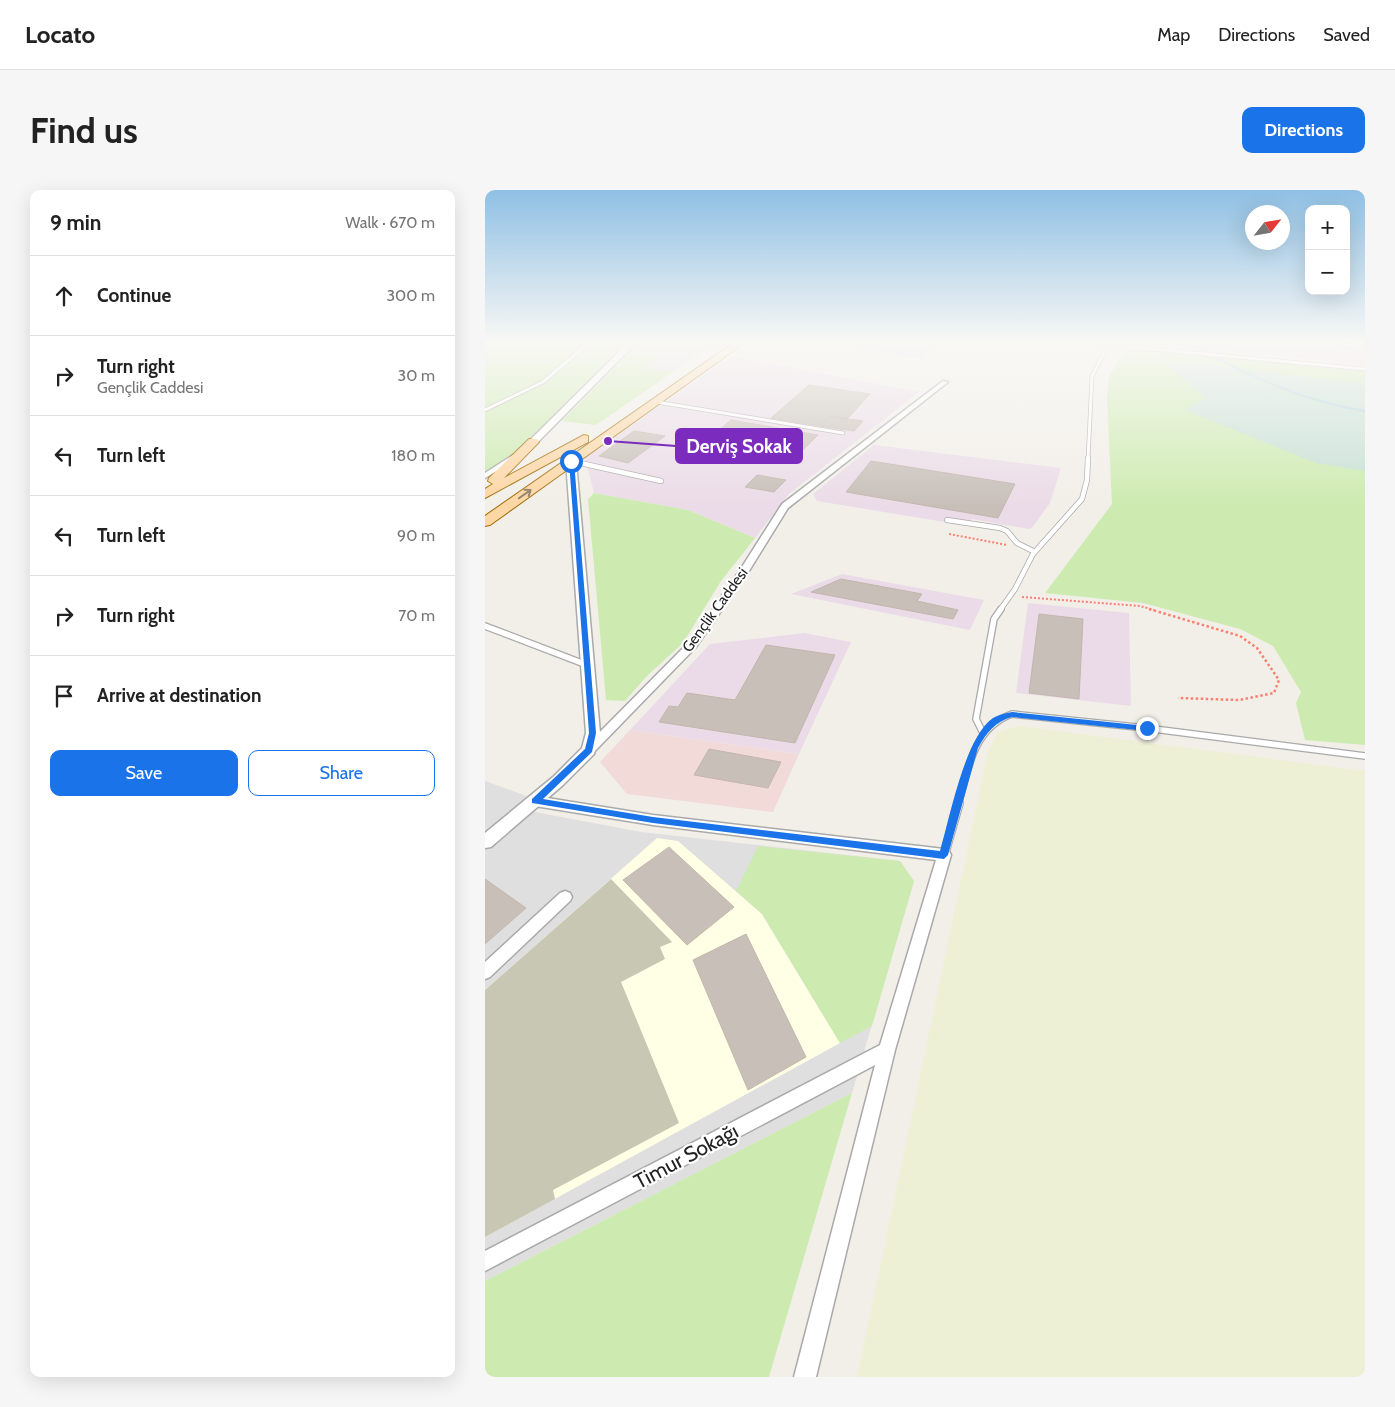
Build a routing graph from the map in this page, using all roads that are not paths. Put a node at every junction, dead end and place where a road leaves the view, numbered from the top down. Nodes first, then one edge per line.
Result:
1 (513, 396) edge
2 (579, 396) edge
3 (647, 396) edge
4 (665, 396) edge
5 (926, 396) edge
6 (1091, 396) edge
7 (657, 402) junction
8 (485, 410) edge
9 (843, 433) dead end
10 (533, 442) junction
11 (572, 446) junction
12 (518, 456) junction
13 (571, 461) junction
14 (532, 466) junction
15 (555, 473) junction
16 (485, 476) edge
17 (661, 481) dead end
18 (485, 492) edge
19 (947, 520) dead end
20 (485, 522) edge
21 (1035, 552) junction
22 (485, 626) edge
23 (587, 665) junction
24 (983, 733) junction
25 (589, 750) junction
26 (1365, 756) edge
27 (535, 801) junction
28 (487, 838) edge
29 (944, 855) junction
30 (565, 897) dead end
31 (485, 972) edge
32 (887, 1050) junction
33 (485, 1262) edge
34 (805, 1377) edge

1 - 8 lane
2 - 10 street
3 - 11 main road
4 - 7 main road
5 - 25 street, Gençlik Caddesi
6 - 21 lane
7 - 9 lane
7 - 13 main road
10 - 11 main road
10 - 12 main road
10 - 14 main road
11 - 14 main road
12 - 16 street
12 - 18 main road
13 - 15 main road
13 - 17 lane
13 - 23 street
14 - 15 main road
14 - 18 main road
20 -> 15 main road
19 - 21 lane
21 - 24 lane
22 - 23 lane
23 - 25 street
24 - 26 lane
24 - 29 lane
25 - 27 street, Gençlik Caddesi
27 - 28 street, Gençlik Caddesi
27 - 29 street
29 - 32 street
30 - 31 street
32 - 33 street, Timur Sokağı
32 - 34 street

